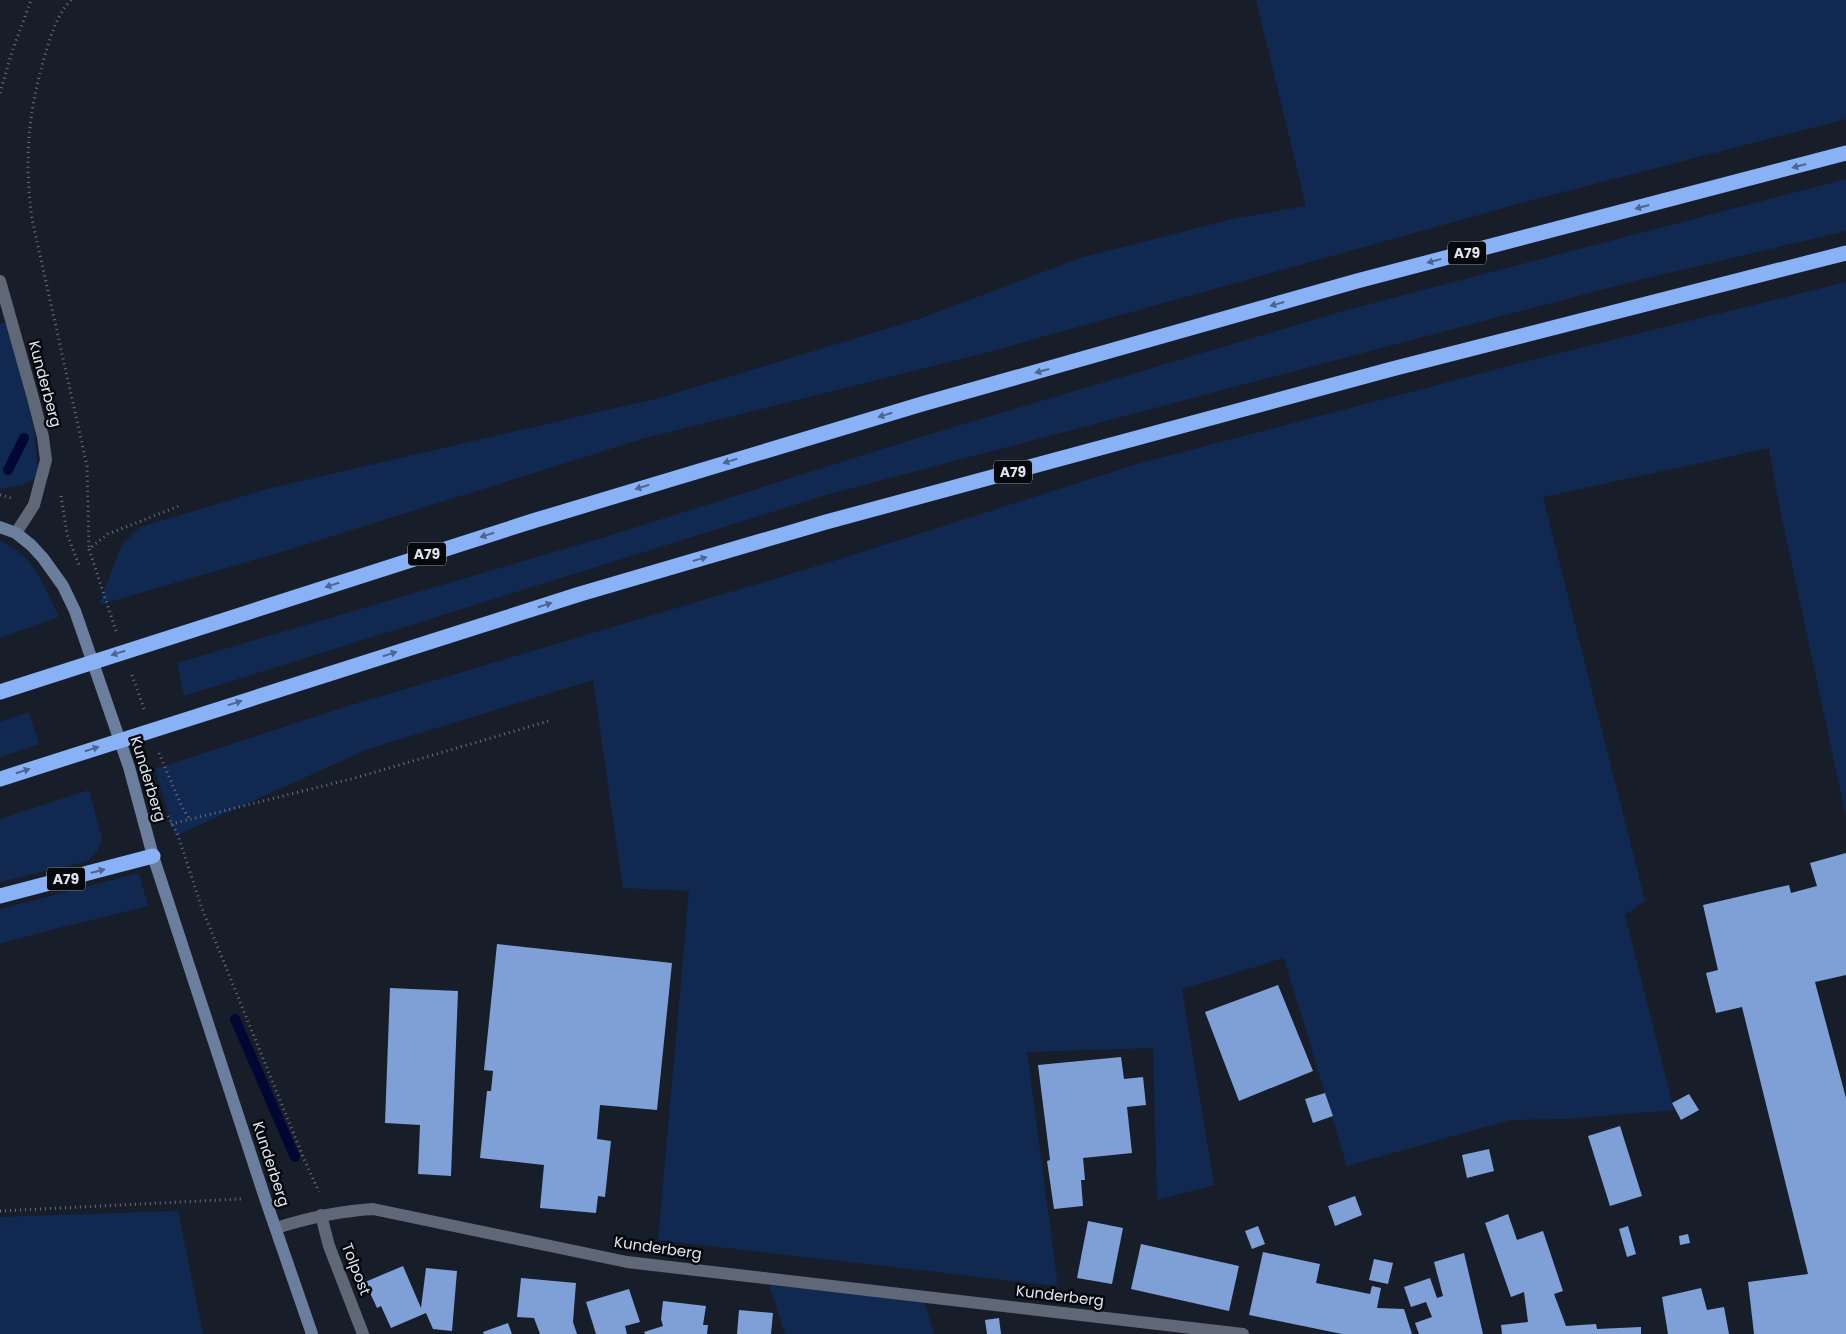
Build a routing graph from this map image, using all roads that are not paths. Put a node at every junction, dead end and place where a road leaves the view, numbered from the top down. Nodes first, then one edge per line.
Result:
1 (1846, 153) edge
2 (1846, 254) edge
3 (0, 281) edge
4 (0, 526) edge
5 (16, 533) junction
6 (8, 690) edge
7 (0, 779) edge
8 (154, 856) junction
9 (0, 896) edge
10 (321, 1215) junction
11 (276, 1228) junction
12 (312, 1334) edge
13 (363, 1334) edge
14 (1243, 1334) edge

1 -> 6 highway, A79
7 -> 2 highway, A79
3 - 5 street, Kunderberg
4 - 5 main road
5 - 8 main road, Kunderberg
9 -> 8 highway, A79
8 - 11 main road, Kunderberg
10 - 11 street, Kunderberg
10 - 13 street, Tolpost
10 - 14 street, Kunderberg
11 - 12 main road

